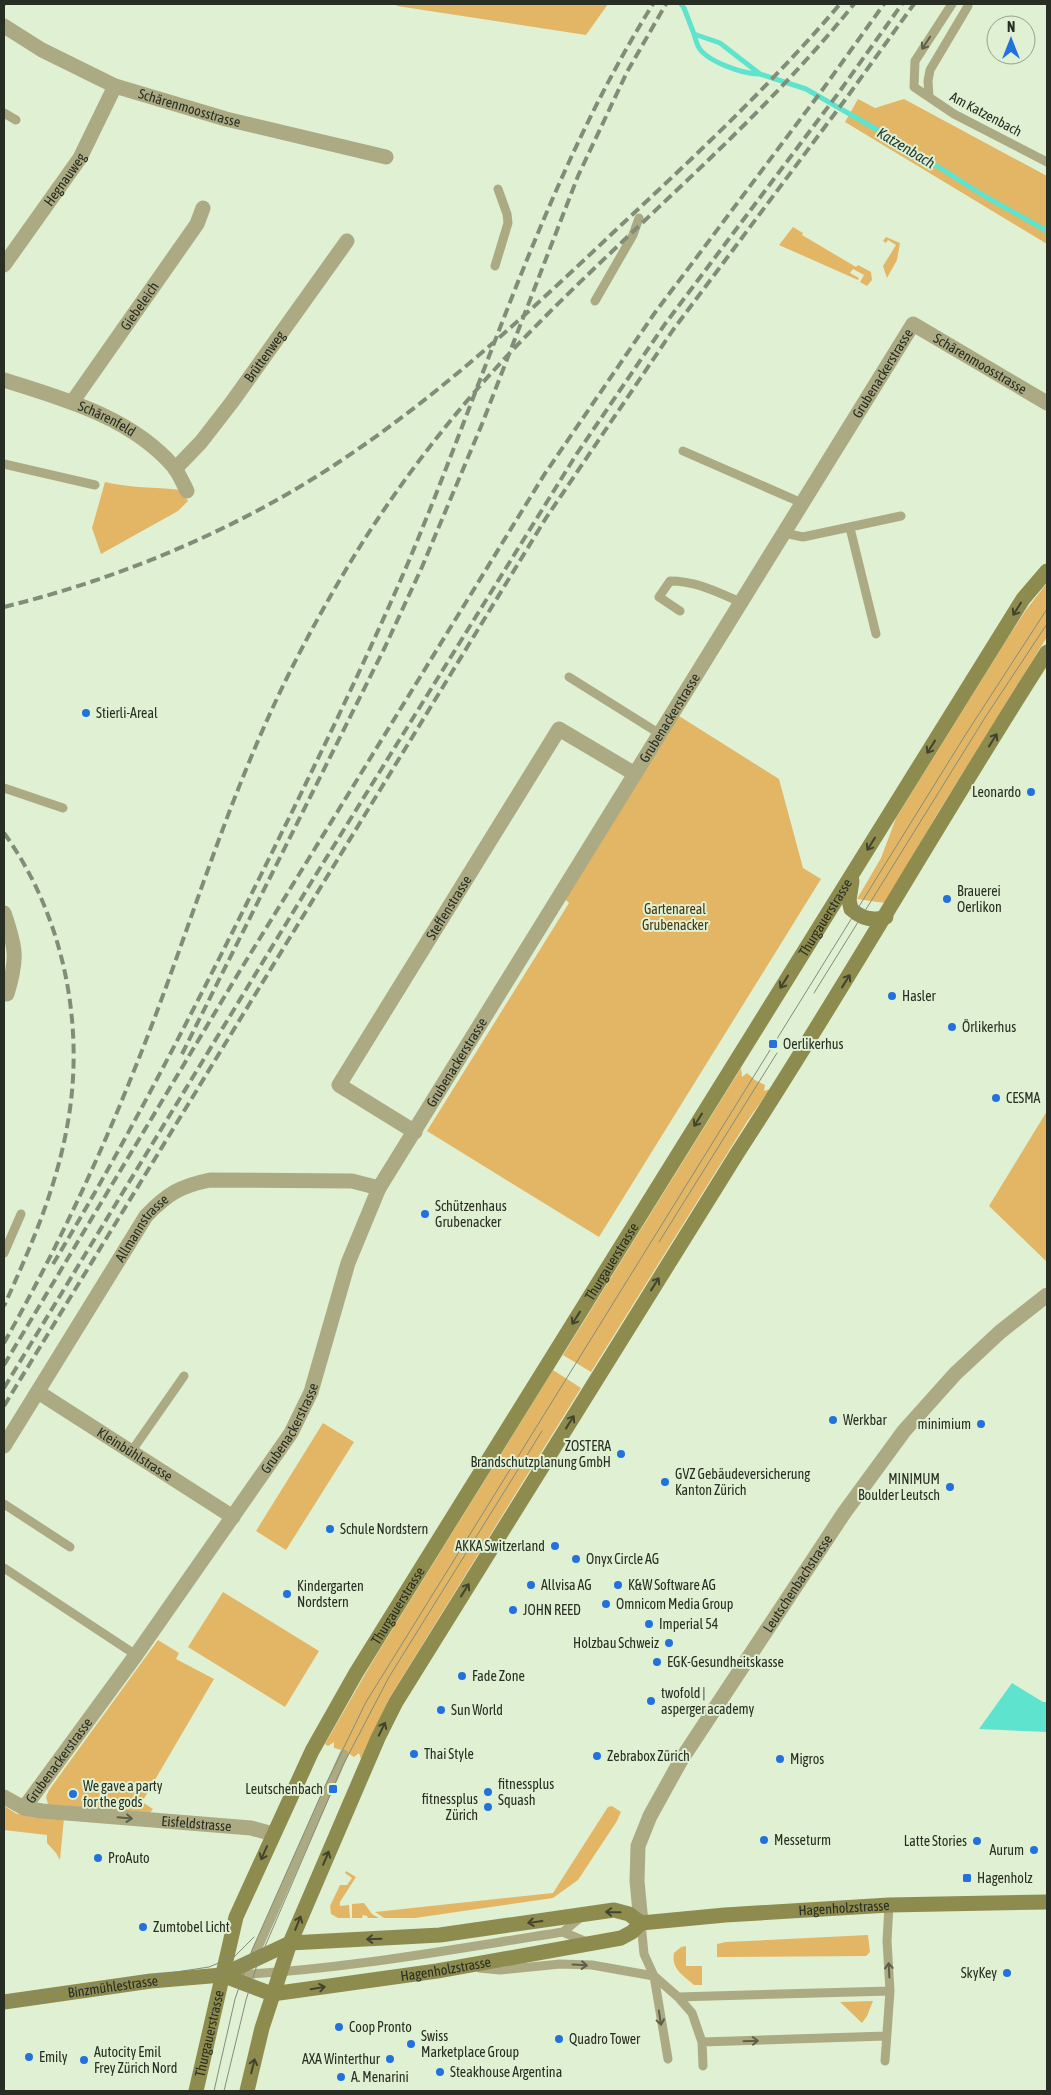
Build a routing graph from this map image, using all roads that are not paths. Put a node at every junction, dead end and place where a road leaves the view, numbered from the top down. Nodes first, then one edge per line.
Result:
1 (952, 4) edge
2 (968, 6) dead end
3 (4, 26) edge
4 (115, 86) junction
5 (929, 98) junction
6 (4, 113) edge
7 (16, 120) dead end
8 (386, 157) dead end
9 (1047, 162) edge
10 (498, 189) dead end
11 (202, 208) dead end
12 (639, 218) dead end
13 (348, 241) dead end
14 (4, 265) edge
15 (496, 266) dead end
16 (595, 302) dead end
17 (913, 324) joint
18 (4, 380) edge
19 (73, 401) junction
20 (1047, 403) edge
21 (683, 451) dead end
22 (4, 464) edge
23 (175, 469) junction
24 (95, 485) dead end
25 (187, 491) dead end
26 (802, 503) junction
27 (901, 516) dead end
28 (850, 528) junction
29 (784, 533) junction
30 (1047, 571) edge
31 (740, 602) junction
32 (680, 611) dead end
33 (876, 634) dead end
34 (1047, 652) edge
35 (569, 677) dead end
36 (660, 734) junction
37 (636, 774) junction
38 (4, 788) edge
39 (63, 808) dead end
40 (853, 872) junction
41 (4, 913) edge
42 (886, 917) junction
43 (6, 998) edge
44 (415, 1132) junction
45 (379, 1188) junction
46 (21, 1214) dead end
47 (4, 1253) edge
48 (1047, 1295) edge
49 (184, 1376) dead end
50 (38, 1392) junction
51 (4, 1446) edge
52 (131, 1452) junction
53 (4, 1504) edge
54 (233, 1517) junction
55 (70, 1547) dead end
56 (4, 1568) edge
57 (136, 1654) junction
58 (344, 1754) dead end
59 (4, 1797) edge
60 (24, 1808) junction
61 (272, 1834) junction
62 (1047, 1902) edge
63 (889, 1905) junction
64 (583, 1915) junction
65 (641, 1923) junction
66 (563, 1932) junction
67 (290, 1943) junction
68 (589, 1943) junction
69 (252, 1961) junction
70 (462, 1967) junction
71 (280, 1973) junction
72 (222, 1976) junction
73 (654, 1976) junction
74 (890, 1991) junction
75 (272, 1994) junction
76 (678, 1996) junction
77 (4, 2002) edge
78 (886, 2036) junction
79 (702, 2042) junction
80 (668, 2059) dead end
81 (885, 2061) dead end
82 (703, 2066) dead end
83 (196, 2091) edge
84 (247, 2091) edge

1 -> 5 lane, Am Katzenbach
2 - 5 lane
3 - 4 street, Schärenmoosstrasse
4 - 8 street, Schärenmoosstrasse
4 - 14 street, Hegnauweg
5 - 9 lane, Am Katzenbach
6 - 7 lane
10 - 15 lane
11 - 19 street, Giebeleich
12 - 16 lane
13 - 23 street, Brüttenweg
17 - 20 street, Schärenmoosstrasse
17 - 26 street, Grubenackerstrasse
18 - 19 street, Schärenfeld
19 - 23 street, Schärenfeld
21 - 26 lane
22 - 24 lane
23 - 25 street, Schärenfeld
26 - 29 street, Grubenackerstrasse
27 - 28 lane
28 - 29 lane
28 - 33 lane
29 - 31 street, Grubenackerstrasse
30 -> 40 main road, Thurgauerstrasse
31 - 32 lane
31 - 36 street, Grubenackerstrasse
42 -> 34 main road
35 - 36 lane
36 - 37 street, Grubenackerstrasse
37 - 44 street, Grubenackerstrasse
37 - 44 street, Steffenstrasse
38 - 39 lane
40 - 42 main road
40 -> 61 main road, Thurgauerstrasse
41 - 43 street
67 -> 42 main road
44 - 45 street, Grubenackerstrasse
45 - 50 street, Allmannstrasse
45 - 54 street, Grubenackerstrasse
46 - 47 lane
48 - 65 street, Leutschenbachstrasse
49 - 52 lane
50 - 51 street, Allmannstrasse
50 - 52 street, Kleinbühlstrasse
52 - 54 street, Kleinbühlstrasse
53 - 55 lane
54 - 57 street, Grubenackerstrasse
56 - 57 lane
57 - 60 street, Grubenackerstrasse
58 - 69 lane
59 - 60 street, Eisfeldstrasse
60 -> 61 street, Eisfeldstrasse
61 -> 72 main road, Thurgauerstrasse
62 - 63 main road, Hagenholzstrasse
63 - 65 main road, Hagenholzstrasse
74 -> 63 lane
65 -> 64 main road
64 - 66 lane
64 -> 67 main road
65 - 68 main road, Hagenholzstrasse
65 - 73 lane
66 - 68 lane
66 - 71 lane, Hagenholzstrasse
67 - 69 main road, Thurgauerstrasse
67 - 71 main road
68 - 70 main road, Hagenholzstrasse
69 - 72 main road, Thurgauerstrasse
70 -> 73 lane
75 -> 70 main road, Hagenholzstrasse
71 - 72 lane, Thurgauerstrasse
71 - 75 main road
72 - 75 main road, Thurgauerstrasse
72 - 77 main road, Binzmühlestrasse
72 - 83 main road, Thurgauerstrasse
73 - 76 lane
73 -> 80 lane
74 - 76 lane
74 - 78 lane
84 -> 75 main road
76 - 79 lane
79 -> 78 lane
78 - 81 lane
79 - 82 lane

